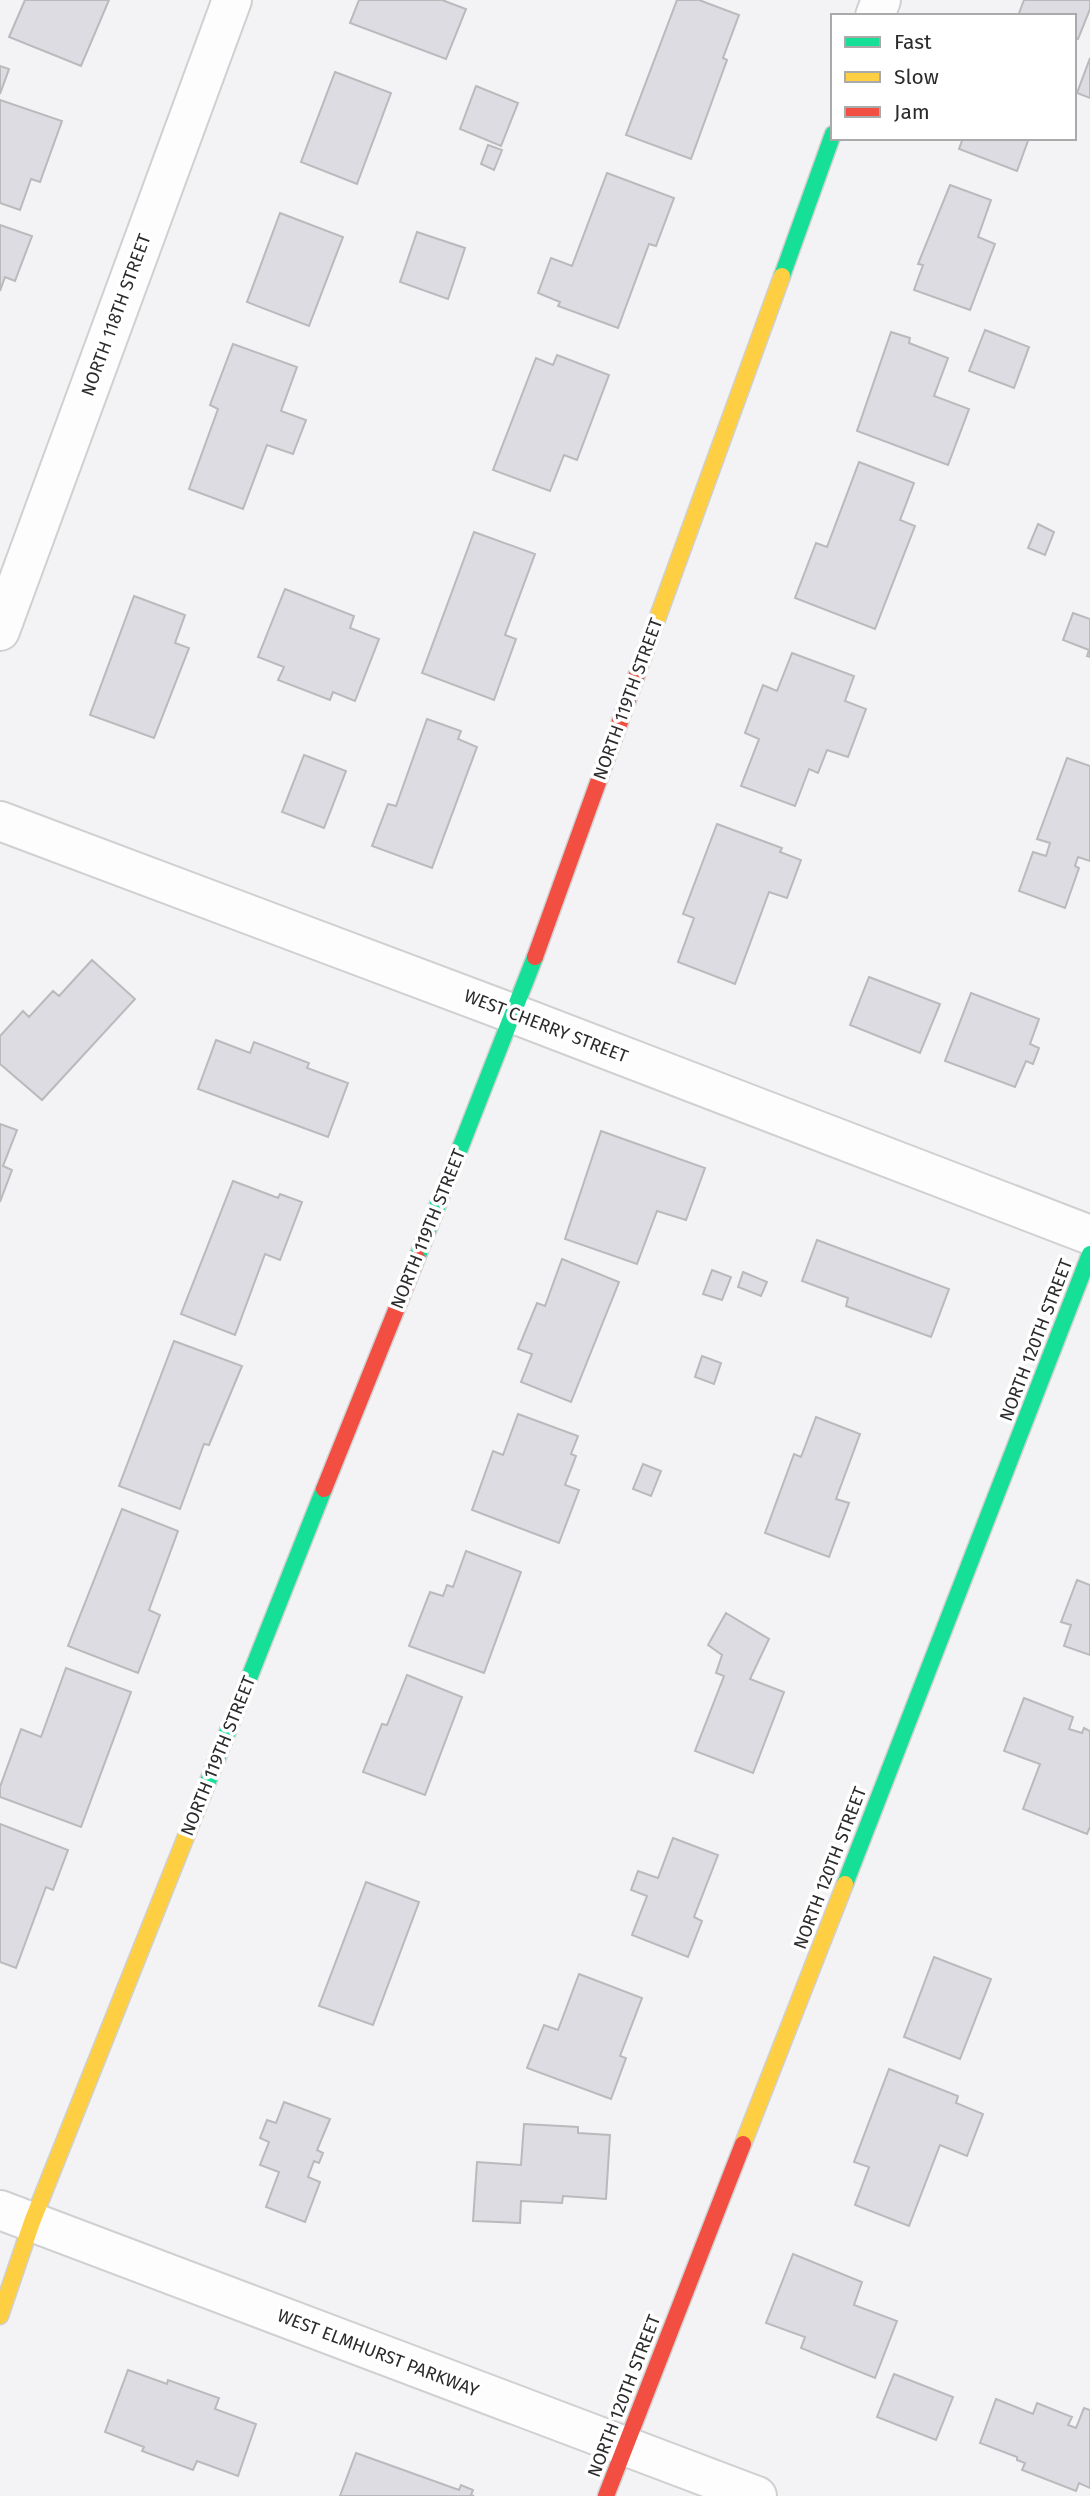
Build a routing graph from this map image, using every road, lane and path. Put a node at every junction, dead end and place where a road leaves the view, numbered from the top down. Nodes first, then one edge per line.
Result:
1 (232, 0) edge
2 (831, 140) edge
3 (0, 631) edge
4 (0, 821) edge
5 (514, 1014) junction
6 (1090, 1235) edge
7 (1090, 1254) edge
8 (16, 2216) edge
9 (0, 2316) edge
10 (624, 2447) junction
11 (606, 2496) edge
12 (757, 2496) edge

1 - 3 street, NORTH 118TH STREET
2 - 5 street, NORTH 119TH STREET
4 - 5 street, WEST CHERRY STREET
5 - 6 street, WEST CHERRY STREET
5 - 8 street, NORTH 119TH STREET
7 - 10 street, NORTH 120TH STREET
8 - 9 street, NORTH 119TH STREET
8 - 10 street, WEST ELMHURST PARKWAY
10 - 11 street, NORTH 120TH STREET
10 - 12 street, WEST ELMHURST PARKWAY

